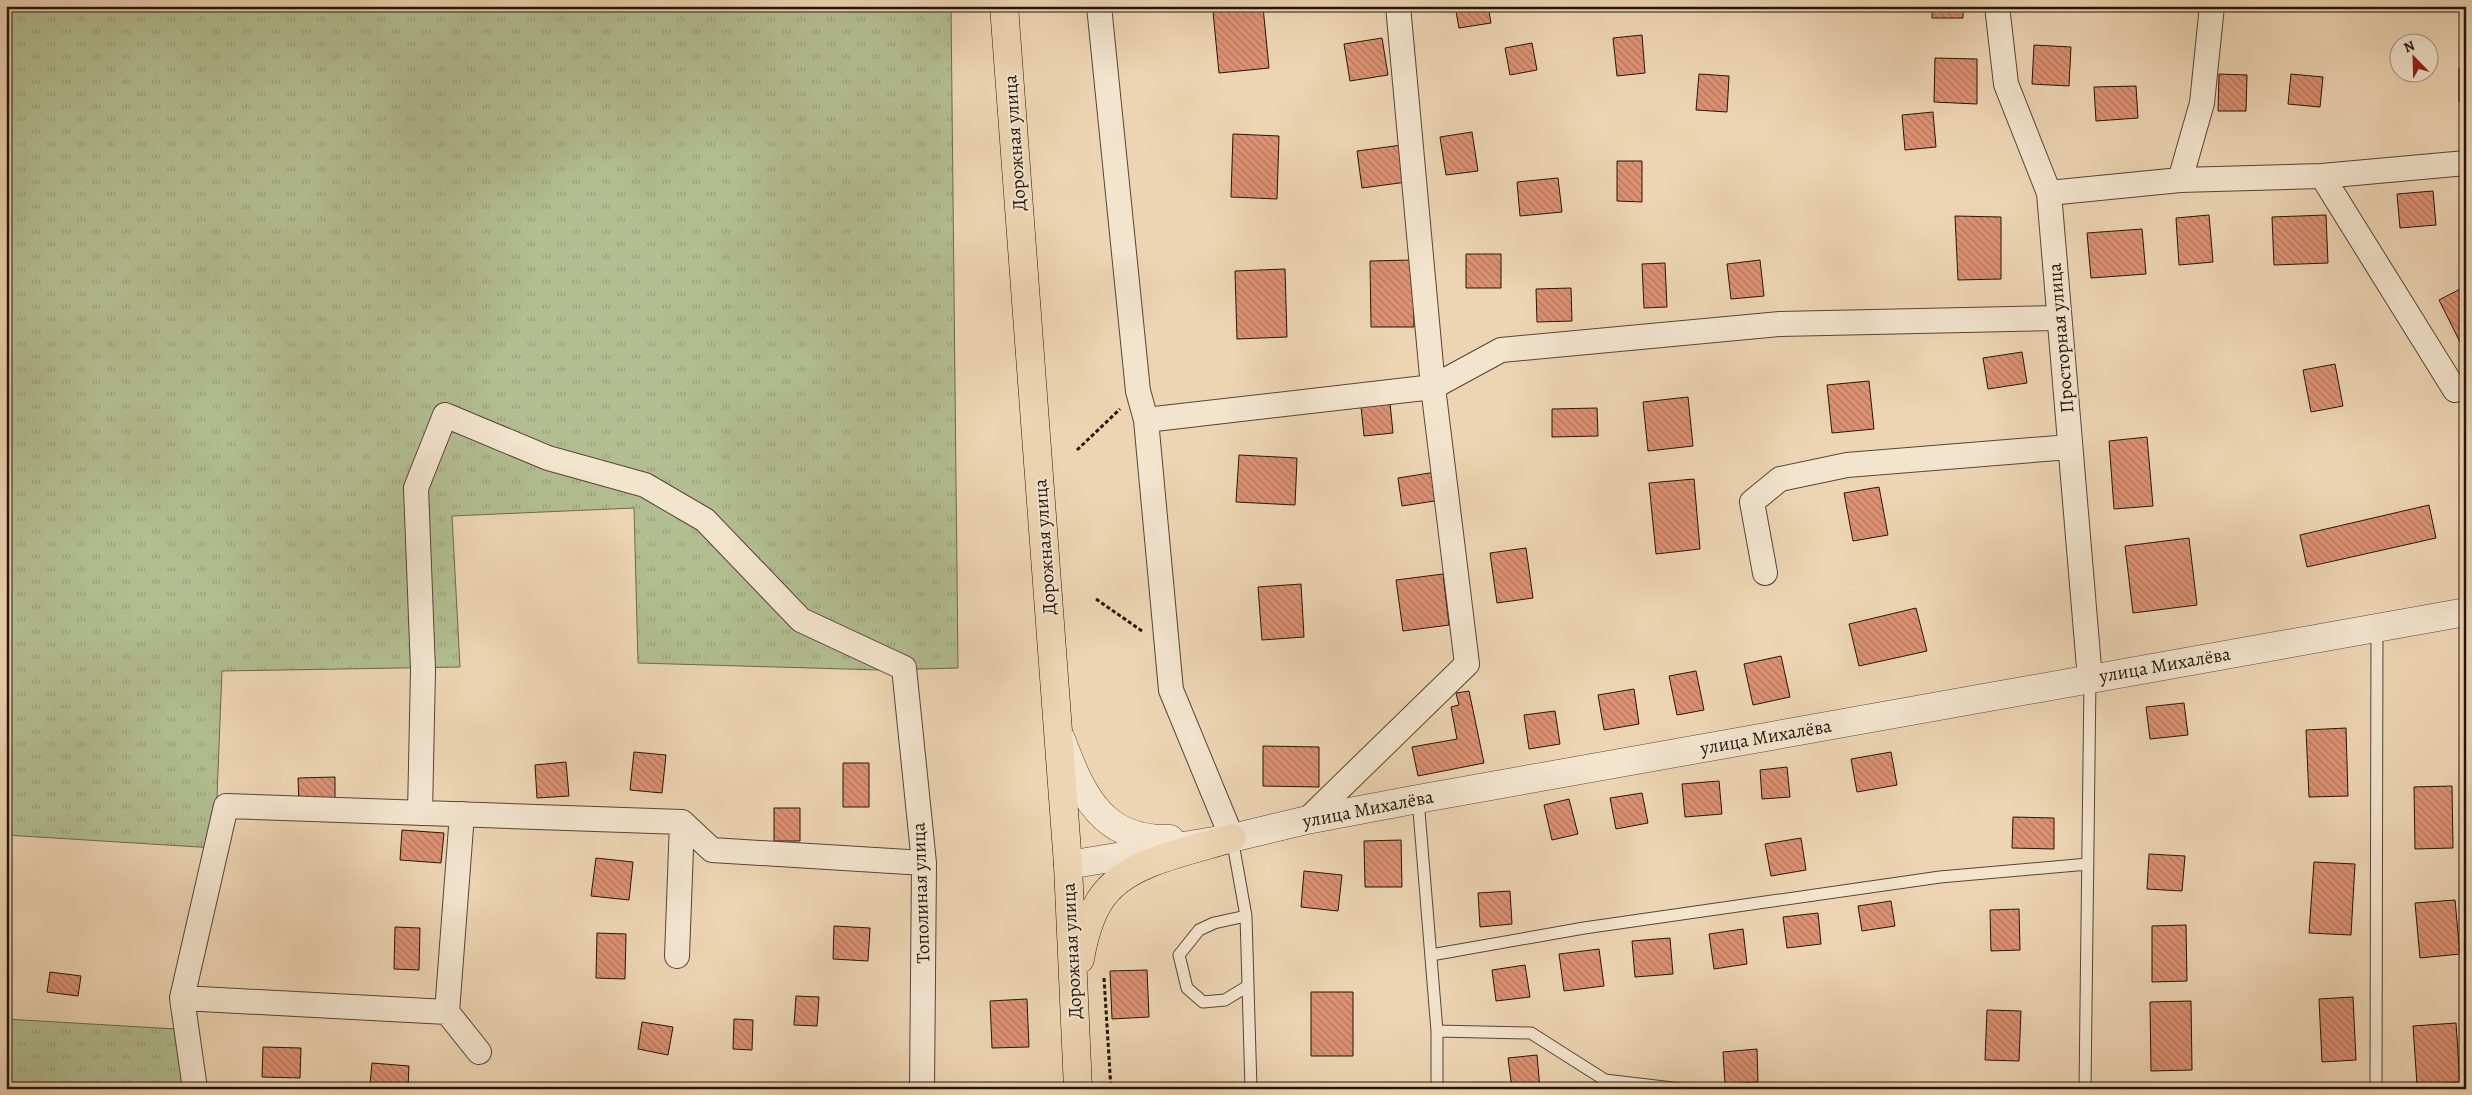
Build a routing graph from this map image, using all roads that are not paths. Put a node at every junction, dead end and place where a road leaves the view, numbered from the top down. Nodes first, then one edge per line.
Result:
1 (1004, 6) edge
2 (1099, 6) edge
3 (1398, 6) edge
4 (1997, 6) edge
5 (2212, 6) edge
6 (2466, 163) edge
7 (2322, 176) junction
8 (2180, 180) junction
9 (2049, 194) junction
10 (2059, 318) junction
11 (1433, 387) junction
12 (2455, 390) dead end
13 (1146, 420) junction
14 (2070, 447) junction
15 (1765, 573) dead end
16 (2466, 612) edge
17 (2377, 628) junction
18 (2090, 678) junction
19 (1058, 733) junction
20 (1418, 799) junction
21 (420, 813) junction
22 (462, 814) junction
23 (1307, 820) junction
24 (682, 822) junction
25 (1232, 838) junction
26 (924, 863) junction
27 (2088, 864) junction
28 (1068, 865) junction
29 (1246, 916) junction
30 (1431, 955) junction
31 (678, 956) dead end
32 (1248, 986) junction
33 (1074, 990) junction
34 (182, 998) junction
35 (448, 1012) junction
36 (1437, 1031) junction
37 (479, 1052) dead end
38 (195, 1089) edge
39 (922, 1089) edge
40 (1078, 1089) edge
41 (1251, 1089) edge
42 (1437, 1089) edge
43 (1681, 1089) edge
44 (2085, 1089) edge
45 (2376, 1089) edge

1 - 19 highway, Дорожная улица
2 - 13 street
3 - 11 street
4 - 9 street, Просторная улица
5 - 8 street
6 - 7 street
7 - 8 street
7 - 12 street
8 - 9 street
9 - 10 street, Просторная улица
10 - 11 street
10 - 14 street, Просторная улица
11 - 13 street
11 - 23 street
13 - 25 street
14 - 15 street
14 - 18 street, Просторная улица
16 - 17 street, улица Михалёва
17 - 18 street, улица Михалёва
17 - 45 lane
18 - 20 street, улица Михалёва
18 - 27 lane
19 - 25 street
19 - 28 highway, Дорожная улица
20 - 23 street, улица Михалёва
20 - 30 lane
21 - 22 street
21 - 26 street, Тополиная улица
21 - 34 street
22 - 24 street
22 - 35 street
23 - 25 street, улица Михалёва
24 - 26 street
24 - 31 street
25 - 28 street, улица Михалёва
25 - 29 lane
25 - 33 highway
26 - 39 street, Тополиная улица
27 - 30 lane
27 - 44 lane
28 - 33 highway, Дорожная улица
29 - 32 lane
29 - 32 lane
30 - 36 lane
32 - 41 lane
33 - 40 highway, Дорожная улица
34 - 35 street
34 - 38 street
35 - 37 street
36 - 42 lane
36 - 43 lane

